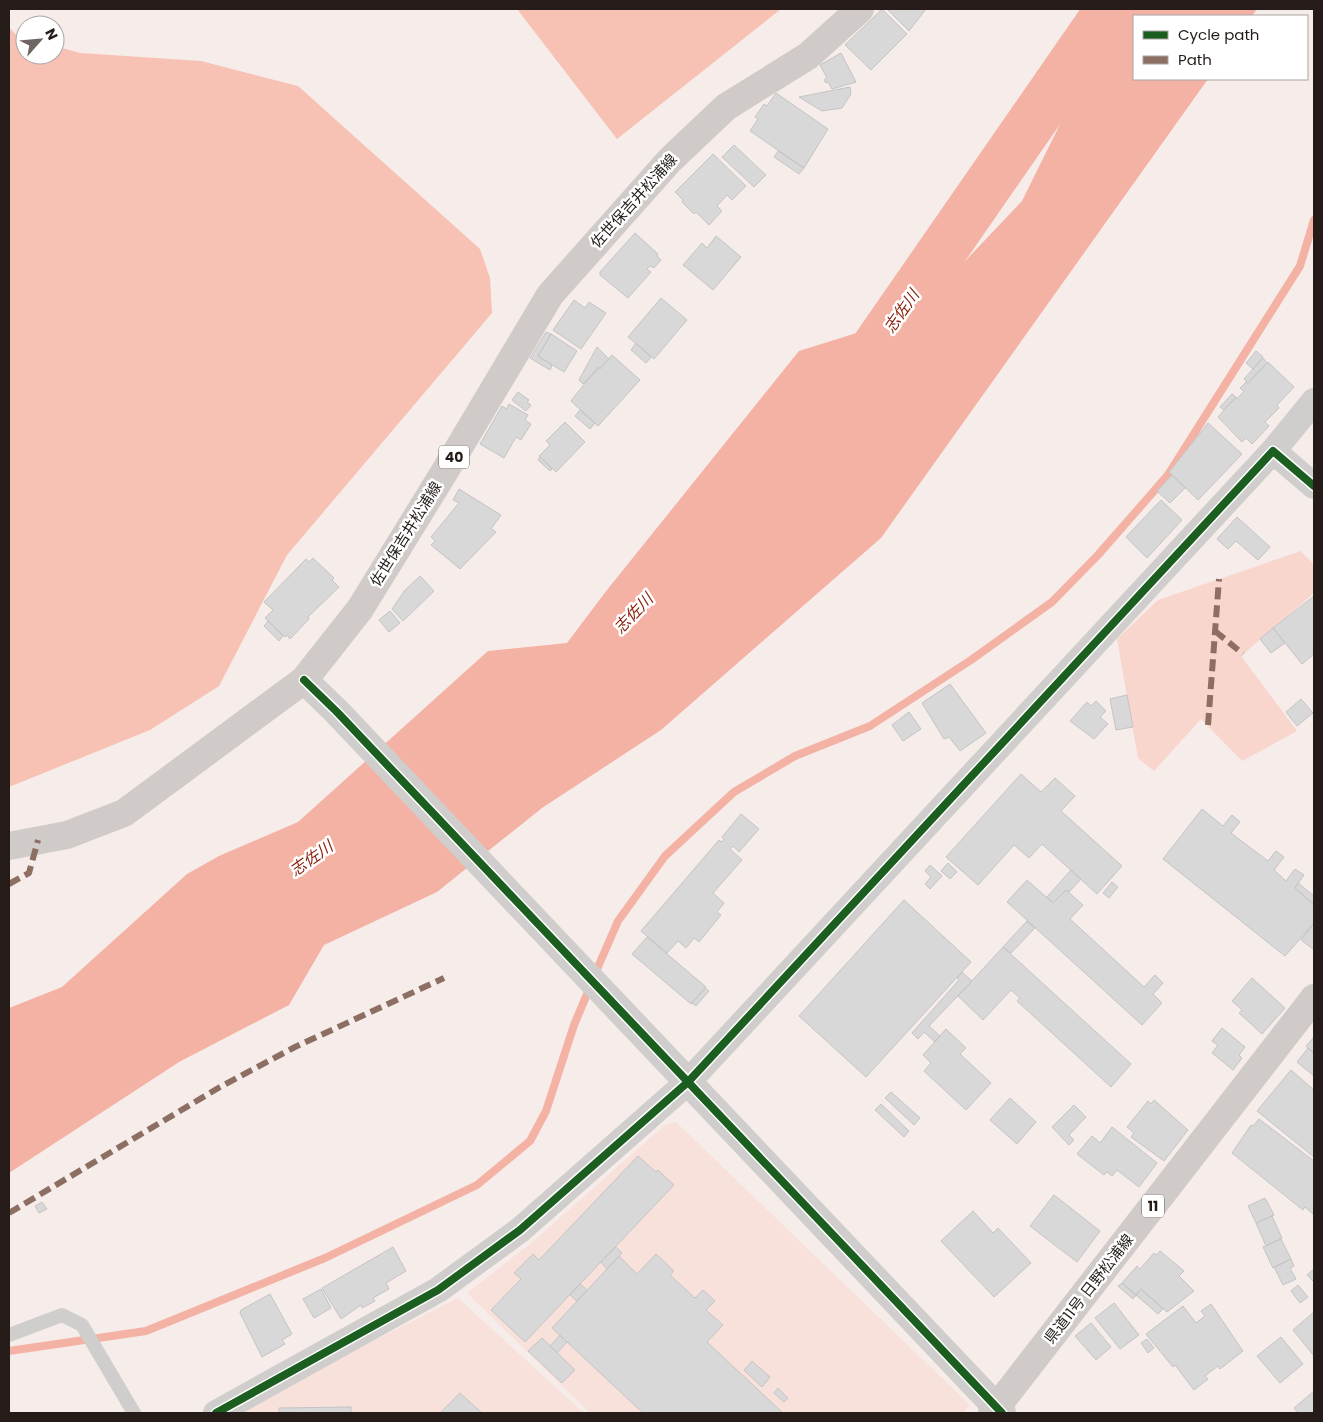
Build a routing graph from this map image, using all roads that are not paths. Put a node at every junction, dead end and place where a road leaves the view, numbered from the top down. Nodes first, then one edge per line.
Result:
1 (860, 9) edge
2 (1314, 401) edge
3 (1273, 451) junction
4 (1314, 486) edge
5 (304, 680) junction
6 (9, 846) edge
7 (1314, 998) edge
8 (688, 1082) junction
9 (9, 1335) edge
10 (997, 1411) edge
11 (134, 1413) edge
12 (216, 1413) edge

1 - 5 main road, 佐世保吉井松浦線 / 40
2 - 3 street
3 - 4 street
3 - 8 street
5 - 6 main road, 佐世保吉井松浦線 / 40
5 - 8 street
7 - 10 main road, 県道11号 日野松浦線 / 11
8 - 10 street
8 - 12 street
9 - 11 lane

